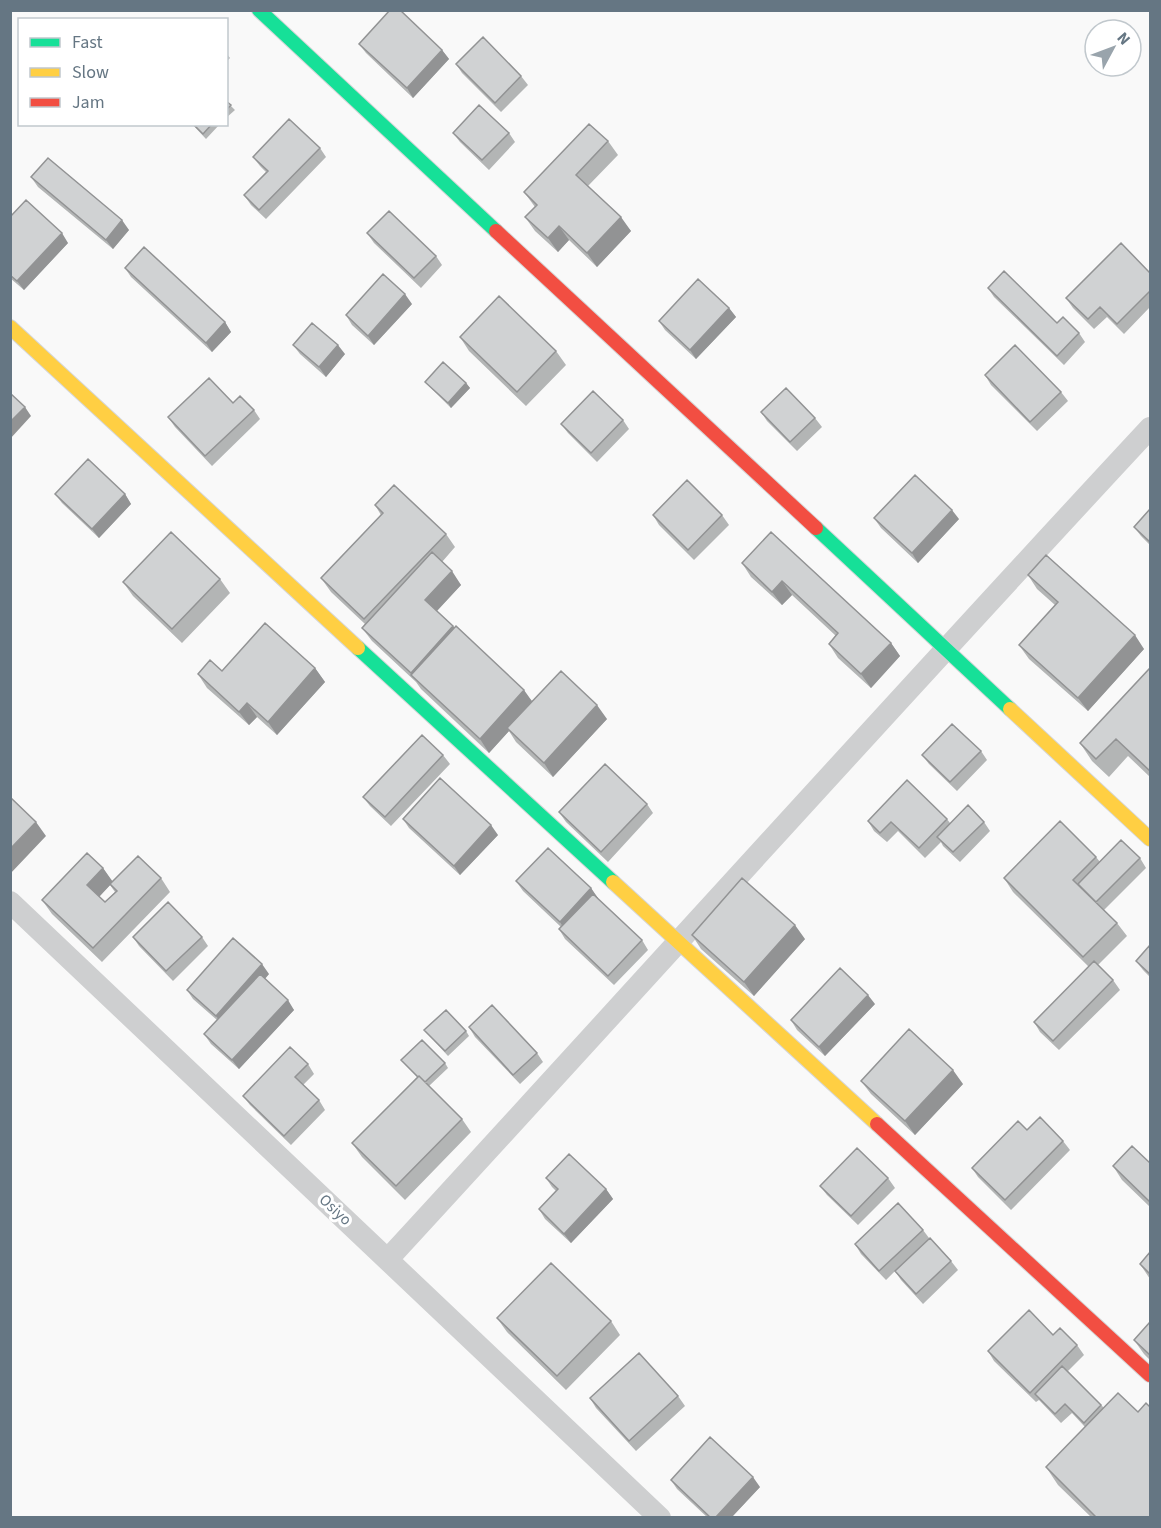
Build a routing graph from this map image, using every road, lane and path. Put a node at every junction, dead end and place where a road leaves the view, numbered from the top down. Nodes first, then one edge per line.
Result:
1 (259, 10) edge
2 (10, 327) edge
3 (1150, 428) edge
4 (945, 648) junction
5 (1150, 839) edge
6 (10, 902) edge
7 (679, 943) junction
8 (388, 1259) junction
9 (1150, 1375) edge
10 (660, 1518) edge

1 - 4 street
2 - 7 street
3 - 4 street
4 - 5 street
4 - 7 street
6 - 8 street, Osiyo
7 - 8 street
7 - 9 street
8 - 10 street, Osiyo

